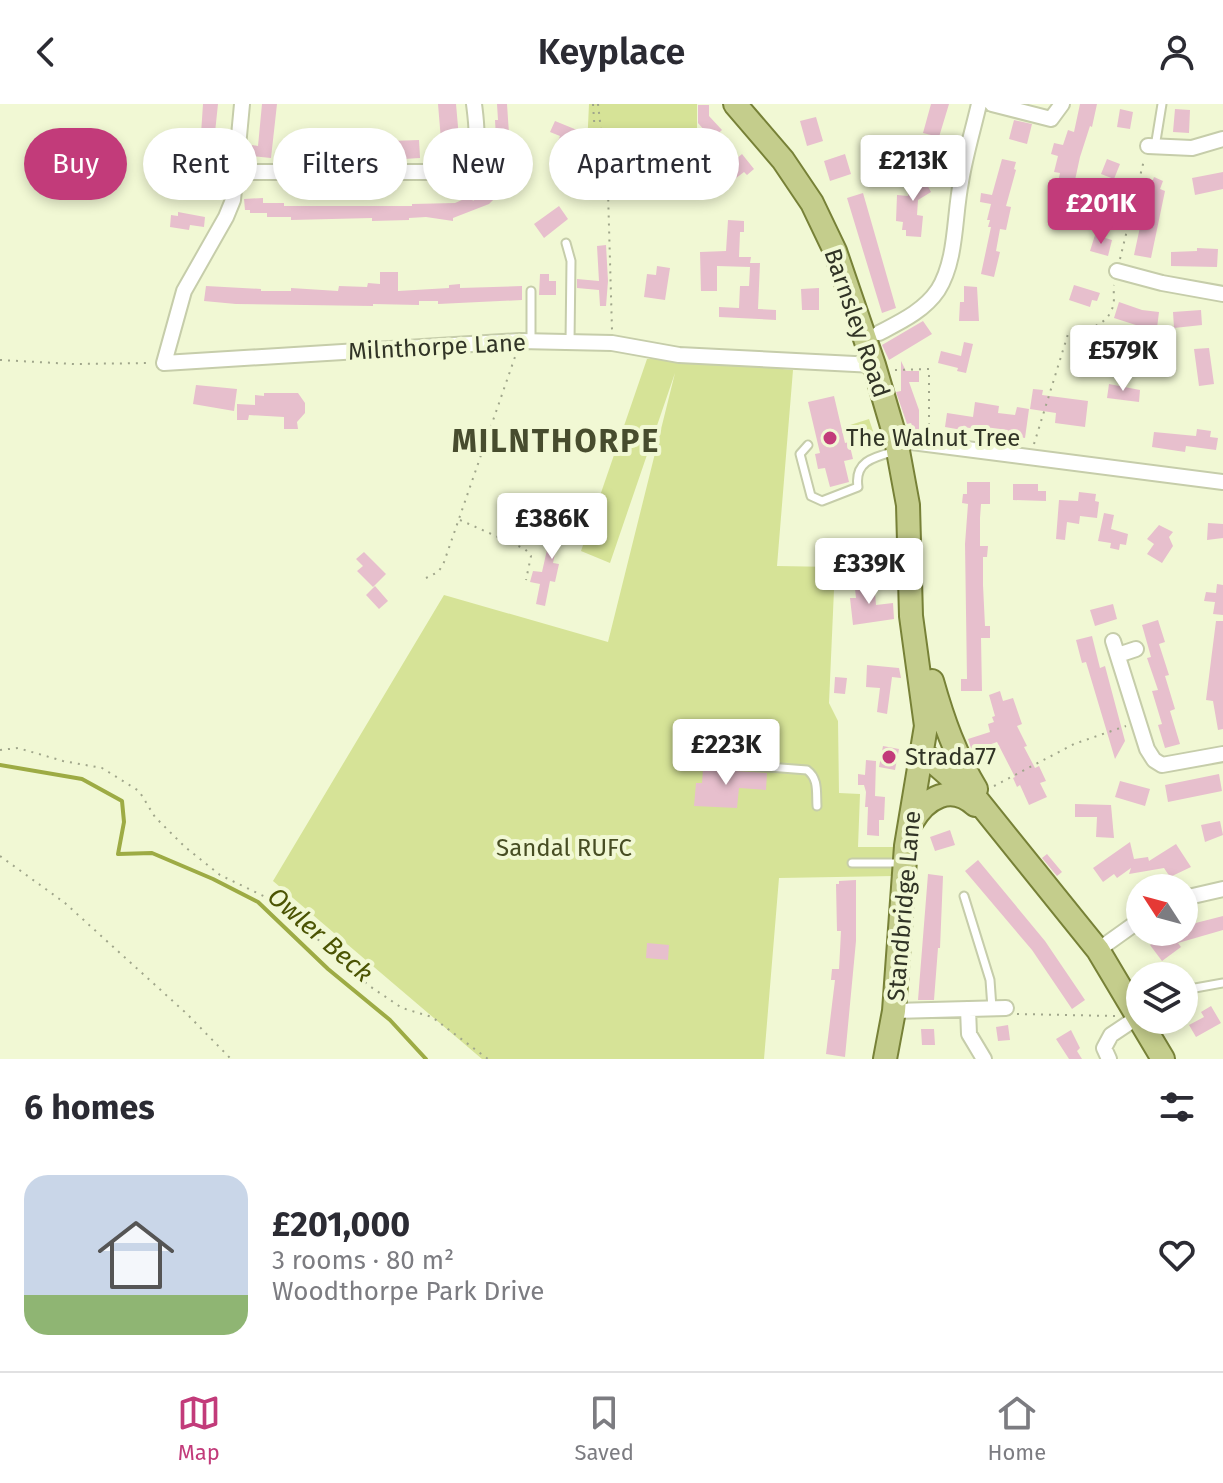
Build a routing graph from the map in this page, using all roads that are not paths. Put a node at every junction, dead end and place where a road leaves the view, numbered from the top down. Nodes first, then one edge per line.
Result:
1 (242, 104) edge
2 (474, 104) edge
3 (735, 104) edge
4 (979, 104) edge
5 (992, 104) edge
6 (1062, 104) edge
7 (1162, 104) edge
8 (239, 128) edge
9 (1223, 139) edge
10 (1158, 150) joint
11 (257, 172) edge
12 (233, 200) edge
13 (566, 243) dead end
14 (1117, 271) road end
15 (1135, 277) junction
16 (938, 290) junction
17 (531, 291) dead end
18 (954, 291) dead end
19 (1131, 292) dead end
20 (1223, 294) edge
21 (879, 333) dead end
22 (526, 342) junction
23 (570, 342) junction
24 (875, 368) junction
25 (808, 445) dead end
26 (897, 445) junction
27 (1223, 482) edge
28 (838, 558) dead end
29 (910, 559) junction
30 (911, 616) junction
31 (1136, 649) dead end
32 (700, 743) dead end
33 (923, 753) junction
34 (1223, 754) edge
35 (817, 806) dead end
36 (909, 828) junction
37 (999, 828) junction
38 (852, 863) dead end
39 (904, 863) junction
40 (1223, 889) edge
41 (1198, 895) edge
42 (964, 896) dead end
43 (1126, 930) edge
44 (1098, 950) junction
45 (1223, 983) edge
46 (1198, 987) edge
47 (1126, 996) edge
48 (999, 1008) joint
49 (968, 1009) junction
50 (894, 1011) junction
51 (1126, 1023) edge
52 (1149, 1034) edge
53 (885, 1059) edge
54 (984, 1059) edge
55 (1109, 1059) edge
56 (1163, 1059) edge

1 - 8 street
2 - 11 street
3 - 24 main road, Barnsley Road
4 - 16 street
5 - 6 street
7 - 10 lane
9 - 10 street
12 - 22 street, Milnthorpe Lane
13 - 23 lane
14 - 15 street
15 - 19 street
15 - 20 street
16 - 18 street
16 - 21 street
17 - 22 lane
22 - 23 street, Milnthorpe Lane
23 - 24 street, Milnthorpe Lane
24 - 26 main road, Barnsley Road
25 - 26 lane
26 - 27 street
26 - 29 main road, Barnsley Road
28 - 29 lane
29 - 30 main road, Barnsley Road
30 - 33 main road, Barnsley Road
30 - 37 main road
31 - 34 street
32 - 35 lane
33 - 36 main road, Standbridge Lane
33 - 37 main road
36 - 37 main road
36 - 39 main road, Standbridge Lane
37 - 44 main road
38 - 39 lane
39 - 50 main road, Standbridge Lane
40 - 41 street
42 - 48 lane
43 - 44 street
44 - 47 main road
45 - 46 lane
48 - 49 street
49 - 50 street
49 - 54 street
50 - 53 main road, Standbridge Lane
51 - 55 street
52 - 56 main road

